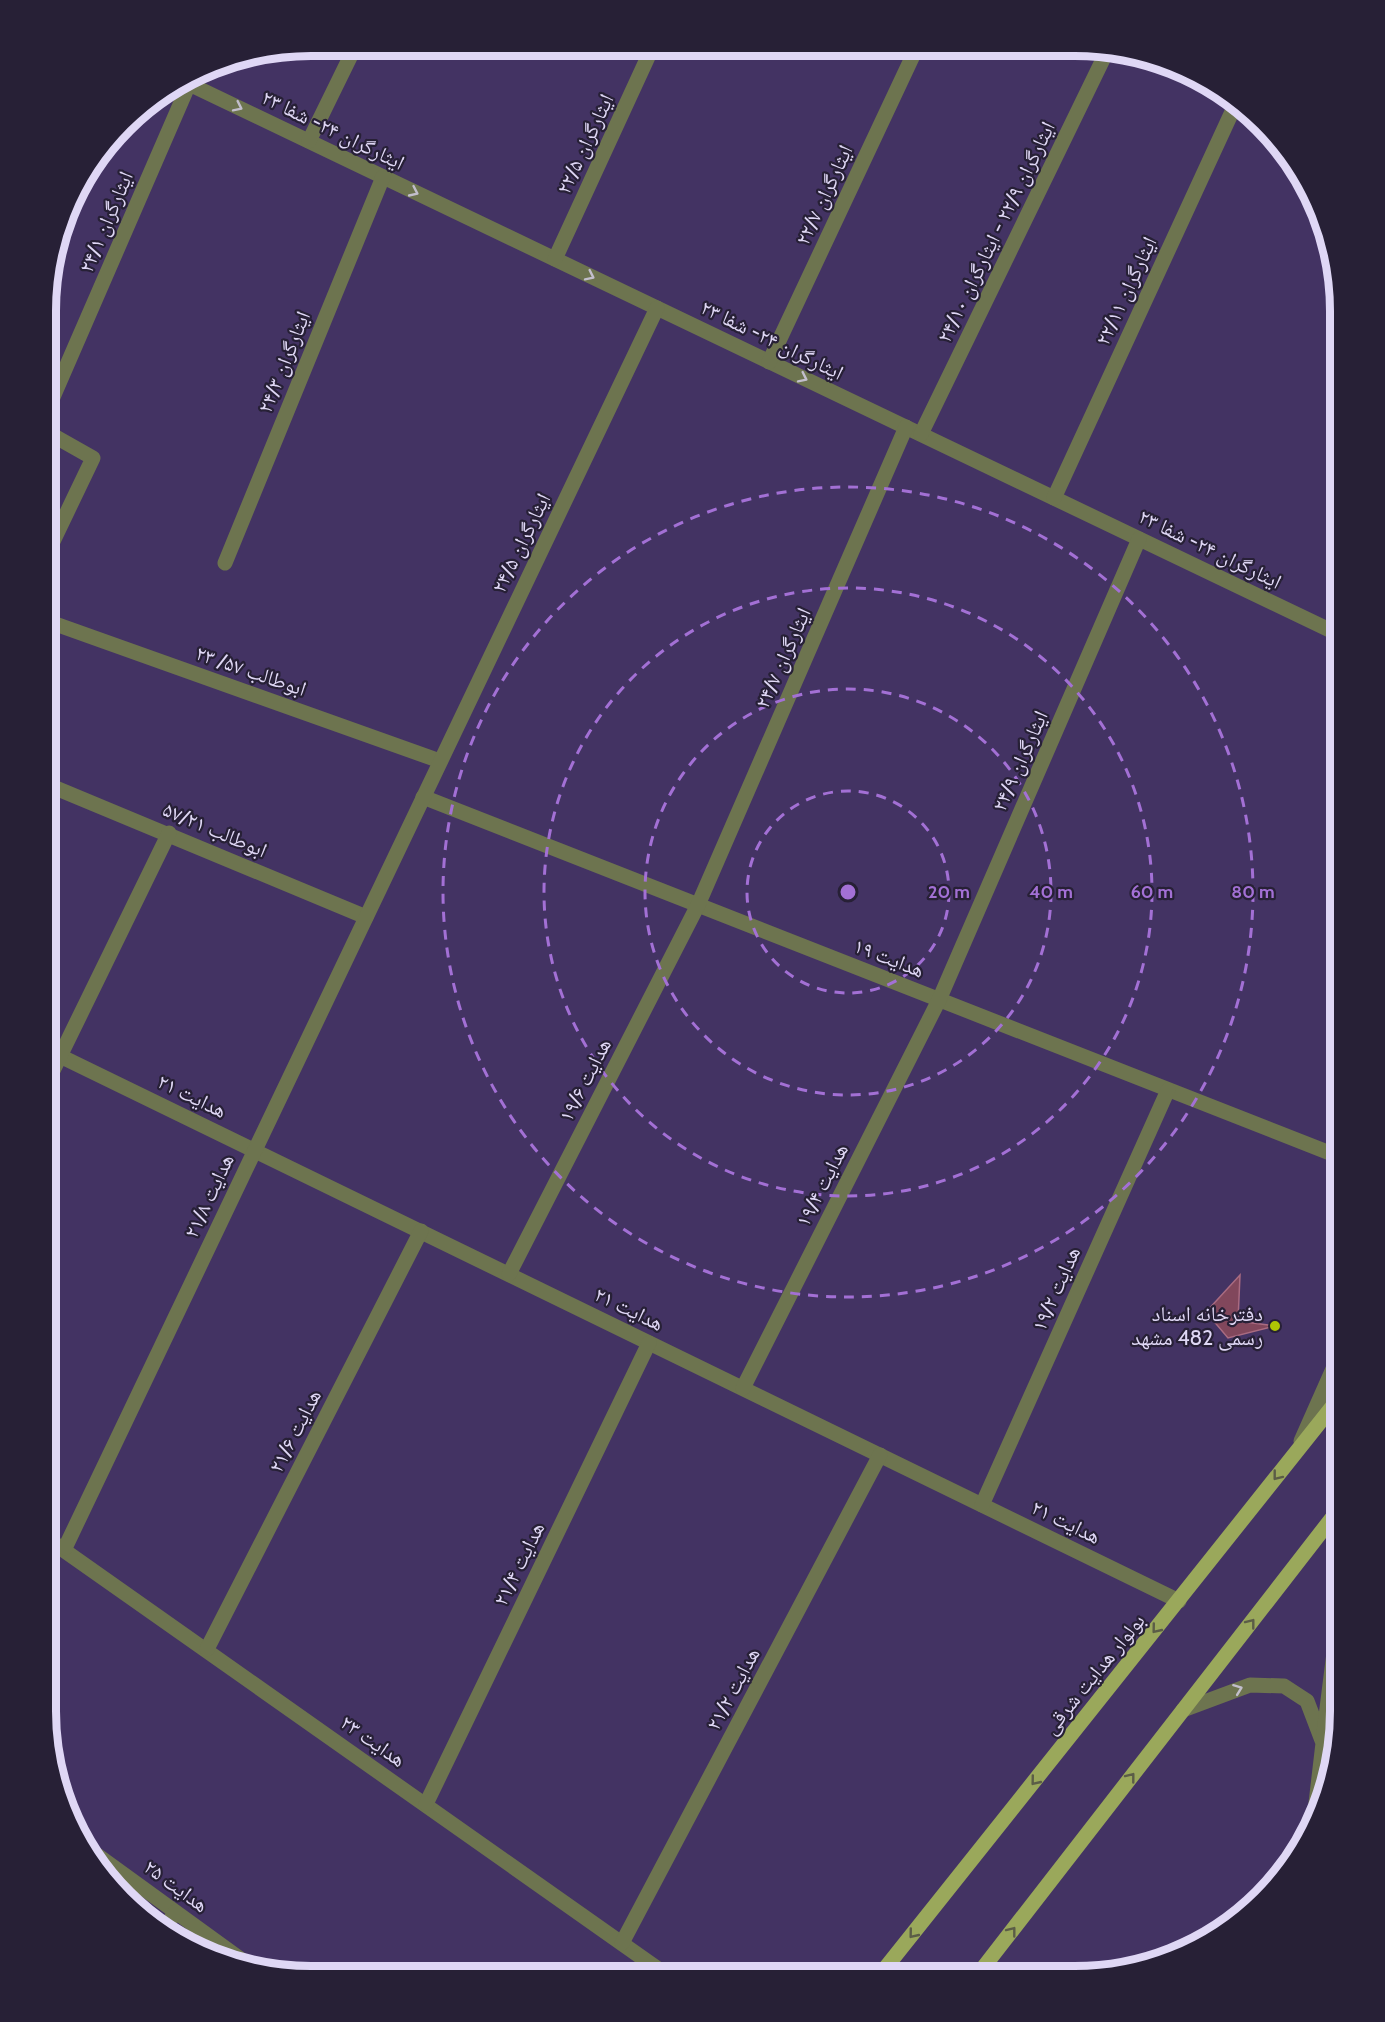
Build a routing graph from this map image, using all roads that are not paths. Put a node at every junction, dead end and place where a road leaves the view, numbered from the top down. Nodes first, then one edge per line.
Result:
1 (352, 56) edge
2 (649, 56) edge
3 (913, 56) edge
4 (1104, 58) edge
5 (192, 85) edge
6 (184, 89) edge
7 (1233, 110) edge
8 (309, 141) junction
9 (382, 177) junction
10 (555, 259) junction
11 (657, 308) junction
12 (769, 362) junction
13 (56, 390) edge
14 (906, 427) junction
15 (921, 434) junction
16 (56, 437) edge
17 (1054, 498) junction
18 (56, 535) edge
19 (1139, 539) junction
20 (225, 563) dead end
21 (56, 624) edge
22 (1330, 630) edge
23 (441, 761) junction
24 (56, 788) edge
25 (423, 797) junction
26 (169, 833) junction
27 (698, 905) junction
28 (366, 917) junction
29 (939, 1000) junction
30 (60, 1056) junction
31 (56, 1064) edge
32 (1168, 1090) junction
33 (255, 1150) junction
34 (1330, 1152) edge
35 (421, 1231) junction
36 (509, 1274) junction
37 (649, 1343) junction
38 (1330, 1376) edge
39 (743, 1388) junction
40 (1330, 1410) edge
41 (1297, 1451) junction
42 (880, 1455) junction
43 (982, 1505) junction
44 (1330, 1522) edge
45 (56, 1538) edge
46 (56, 1543) edge
47 (1179, 1601) junction
48 (207, 1649) junction
49 (1330, 1689) edge
50 (1183, 1710) junction
51 (1323, 1743) junction
52 (1318, 1789) edge
53 (426, 1804) junction
54 (102, 1859) edge
55 (175, 1912) junction
56 (168, 1923) edge
57 (622, 1943) junction
58 (235, 1955) edge
59 (654, 1966) edge
60 (887, 1966) edge
61 (985, 1966) edge

1 - 8 street
2 - 10 street, ایثارگران ۲۲/۵
3 - 12 street, ایثارگران ۲۲/۷
4 - 15 street, ایثارگران ۲۲/۹ - ایثارگران ۲۴/۱۰
5 -> 8 street, ایثارگران ۲۴- شفا ۲۳
6 - 13 street, ایثارگران ۲۴/۱
7 - 17 street, ایثارگران ۲۲/۱۱
8 - 9 street, ایثارگران ۲۴- شفا ۲۳
9 -> 10 street, ایثارگران ۲۴- شفا ۲۳
9 - 20 street, ایثارگران ۲۴/۳
10 -> 11 street, ایثارگران ۲۴- شفا ۲۳
11 - 12 street, ایثارگران ۲۴- شفا ۲۳
11 - 23 street, ایثارگران ۲۴/۵
12 -> 14 street, ایثارگران ۲۴- شفا ۲۳
14 - 15 street, ایثارگران ۲۴- شفا ۲۳
14 - 27 street, ایثارگران ۲۴/۷
15 - 17 street, ایثارگران ۲۴- شفا ۲۳
16 - 18 street
17 - 19 street, ایثارگران ۲۴- شفا ۲۳
19 - 22 street, ایثارگران ۲۴- شفا ۲۳
19 - 29 street, ایثارگران ۲۴/۹
21 - 23 street, ابوطالب ۵۷/ ۲۳
23 - 25 street, ایثارگران ۲۴/۵
24 - 26 street, ابوطالب ۵۷/۲۱
25 - 27 street, هدایت ۱۹
25 - 28 street, هدایت ۲۱/۸
26 - 28 street, ابوطالب ۵۷/۲۱
26 - 30 street
27 - 29 street, هدایت ۱۹
27 - 36 street, هدایت ۱۹/۶
28 - 33 street, هدایت ۲۱/۸
29 - 32 street, هدایت ۱۹
29 - 39 street, هدایت ۱۹/۴
30 - 31 street
30 - 33 street, هدایت ۲۱
32 - 34 street, هدایت ۱۹
32 - 43 street, هدایت ۱۹/۲
33 - 35 street, هدایت ۲۱
33 - 45 street, هدایت ۲۱/۸
35 - 36 street, هدایت ۲۱
35 - 48 street, هدایت ۲۱/۶
36 - 37 street, هدایت ۲۱
37 - 39 street, هدایت ۲۱
37 - 53 street, هدایت ۲۱/۴
38 - 41 street
39 - 42 street, هدایت ۲۱
40 - 41 main road, بولوار هدایت شرقی
41 -> 47 main road, بولوار هدایت شرقی
42 - 43 street, هدایت ۲۱
42 - 57 street, هدایت ۲۱/۲
43 - 47 street, هدایت ۲۱
50 -> 44 main road
46 - 48 street, هدایت ۲۳
47 -> 60 main road, بولوار هدایت شرقی
48 - 53 street, هدایت ۲۳
49 - 51 street
50 -> 51 street
61 -> 50 main road
51 - 52 street
53 - 57 street, هدایت ۲۳
54 - 55 street, هدایت ۲۵
55 - 56 street
55 - 58 street, هدایت ۲۵
57 - 59 street, هدایت ۲۳

